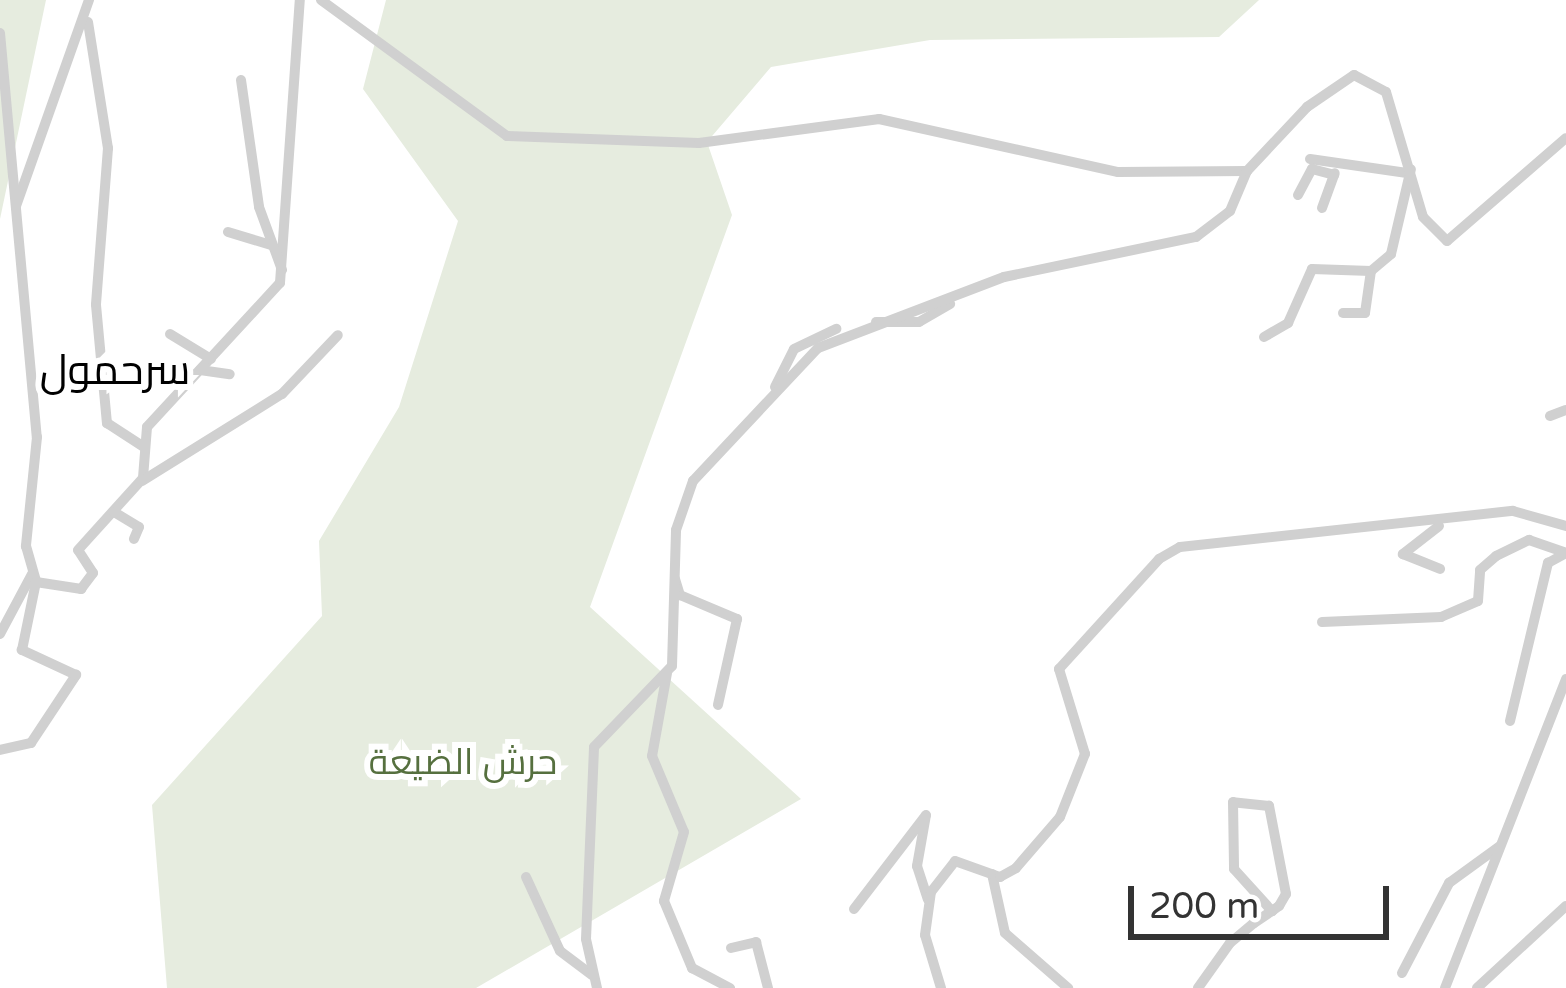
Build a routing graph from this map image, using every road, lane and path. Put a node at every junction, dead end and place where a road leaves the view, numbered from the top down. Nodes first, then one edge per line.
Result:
1 (89, 0) edge
2 (300, 0) edge
3 (321, 0) edge
4 (88, 22) junction
5 (0, 33) edge
6 (241, 80) dead end
7 (1566, 138) edge
8 (1549, 153) junction
9 (1310, 159) dead end
10 (1566, 159) edge
11 (1336, 170) junction
12 (1247, 171) junction
13 (1409, 171) junction
14 (1298, 195) dead end
15 (16, 206) junction
16 (1322, 208) dead end
17 (228, 232) dead end
18 (271, 245) junction
19 (1371, 271) junction
20 (283, 273) junction
21 (950, 304) dead end
22 (1291, 314) junction
23 (1342, 314) dead end
24 (1307, 315) dead end
25 (867, 322) junction
26 (170, 334) dead end
27 (338, 335) dead end
28 (1264, 337) dead end
29 (211, 359) junction
30 (200, 370) junction
31 (230, 374) dead end
32 (1566, 410) edge
33 (1550, 416) dead end
34 (144, 447) junction
35 (140, 483) junction
36 (114, 512) junction
37 (1442, 524) junction
38 (1566, 526) edge
39 (134, 539) dead end
40 (1440, 569) dead end
41 (34, 578) junction
42 (673, 578) junction
43 (1322, 622) dead end
44 (0, 634) edge
45 (87, 659) dead end
46 (76, 670) junction
47 (667, 674) junction
48 (1566, 679) edge
49 (718, 705) dead end
50 (1510, 721) dead end
51 (0, 750) edge
52 (1502, 844) junction
53 (992, 874) junction
54 (526, 877) dead end
55 (928, 899) junction
56 (1566, 906) edge
57 (854, 909) dead end
58 (1272, 911) junction
59 (731, 949) dead end
60 (1402, 973) dead end
61 (594, 982) edge
62 (730, 988) edge
63 (768, 988) edge
64 (941, 988) edge
65 (1068, 988) edge
66 (1198, 988) edge
67 (1445, 988) edge
68 (1478, 988) edge

1 - 4 street
2 - 20 street
3 - 12 street
4 - 15 street
4 - 34 street
5 - 15 street
6 - 18 street
7 - 8 street
8 - 10 street
8 - 13 street
9 - 11 street
11 - 13 street
11 - 14 street
11 - 16 street
12 - 13 street
12 - 25 street
13 - 19 street
15 - 41 street
17 - 18 street
18 - 20 street
19 - 22 street
19 - 23 street
20 - 29 street
21 - 25 street
22 - 24 street
22 - 28 street
25 - 42 street
26 - 29 street
27 - 35 street
29 - 30 street
30 - 31 street
30 - 34 street
32 - 33 street
34 - 35 street
35 - 36 street
36 - 39 street
36 - 41 street
37 - 38 street
37 - 40 street
37 - 53 street
41 - 44 street
41 - 46 street
42 - 47 street
42 - 49 street
43 - 50 street
45 - 46 street
46 - 51 street
47 - 61 street
47 - 62 street
48 - 52 street
52 - 60 street
52 - 67 street
53 - 55 street
53 - 65 street
54 - 61 street
55 - 57 street
55 - 64 street
56 - 68 street
58 - 58 street
58 - 66 street
59 - 63 street

